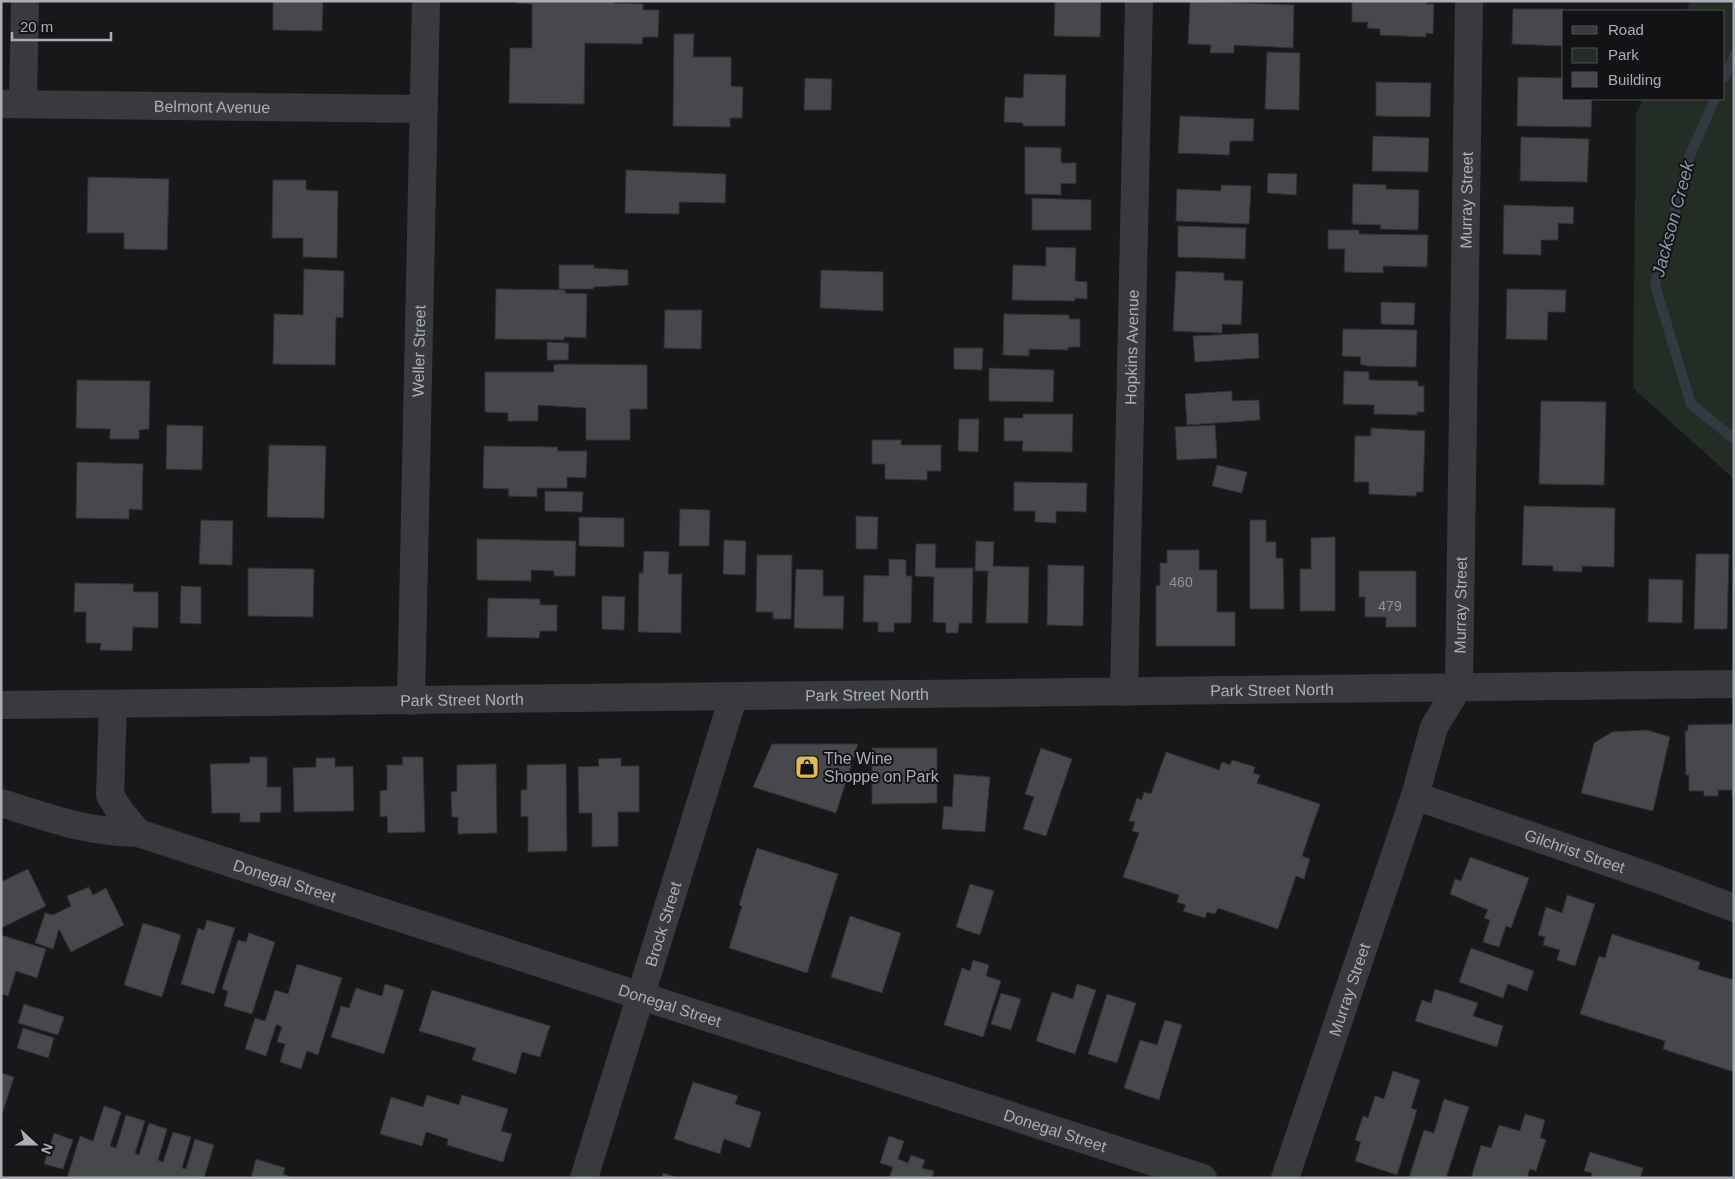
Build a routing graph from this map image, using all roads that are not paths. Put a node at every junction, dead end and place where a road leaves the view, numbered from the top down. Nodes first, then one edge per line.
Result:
1 (25, 1) edge
2 (426, 1) edge
3 (1139, 1) edge
4 (1469, 1) edge
5 (12, 104) edge
6 (424, 109) junction
7 (1734, 684) edge
8 (1459, 686) junction
9 (1124, 692) junction
10 (733, 698) junction
11 (411, 701) junction
12 (113, 704) junction
13 (1, 706) edge
14 (1414, 796) junction
15 (1, 803) edge
16 (138, 832) junction
17 (1734, 908) edge
18 (642, 995) junction
19 (584, 1178) edge
20 (1202, 1178) edge
21 (1285, 1178) edge

1 - 5 street
2 - 6 street, Weller Street
3 - 9 street, Hopkins Avenue
4 - 8 street, Murray Street
5 - 6 street, Belmont Avenue
6 - 11 street, Weller Street
7 - 8 street, Park Street North
8 - 9 street, Park Street North
8 - 14 street, Murray Street
9 - 10 street, Park Street North
10 - 11 street, Park Street North
10 - 18 street, Brock Street
11 - 12 street, Park Street North
12 - 13 street, Park Street North
12 - 16 street
14 - 17 street, Gilchrist Street
14 - 21 street, Murray Street
15 - 16 street, Donegal Street
16 - 18 street, Donegal Street
18 - 19 street, Brock Street
18 - 20 street, Donegal Street

